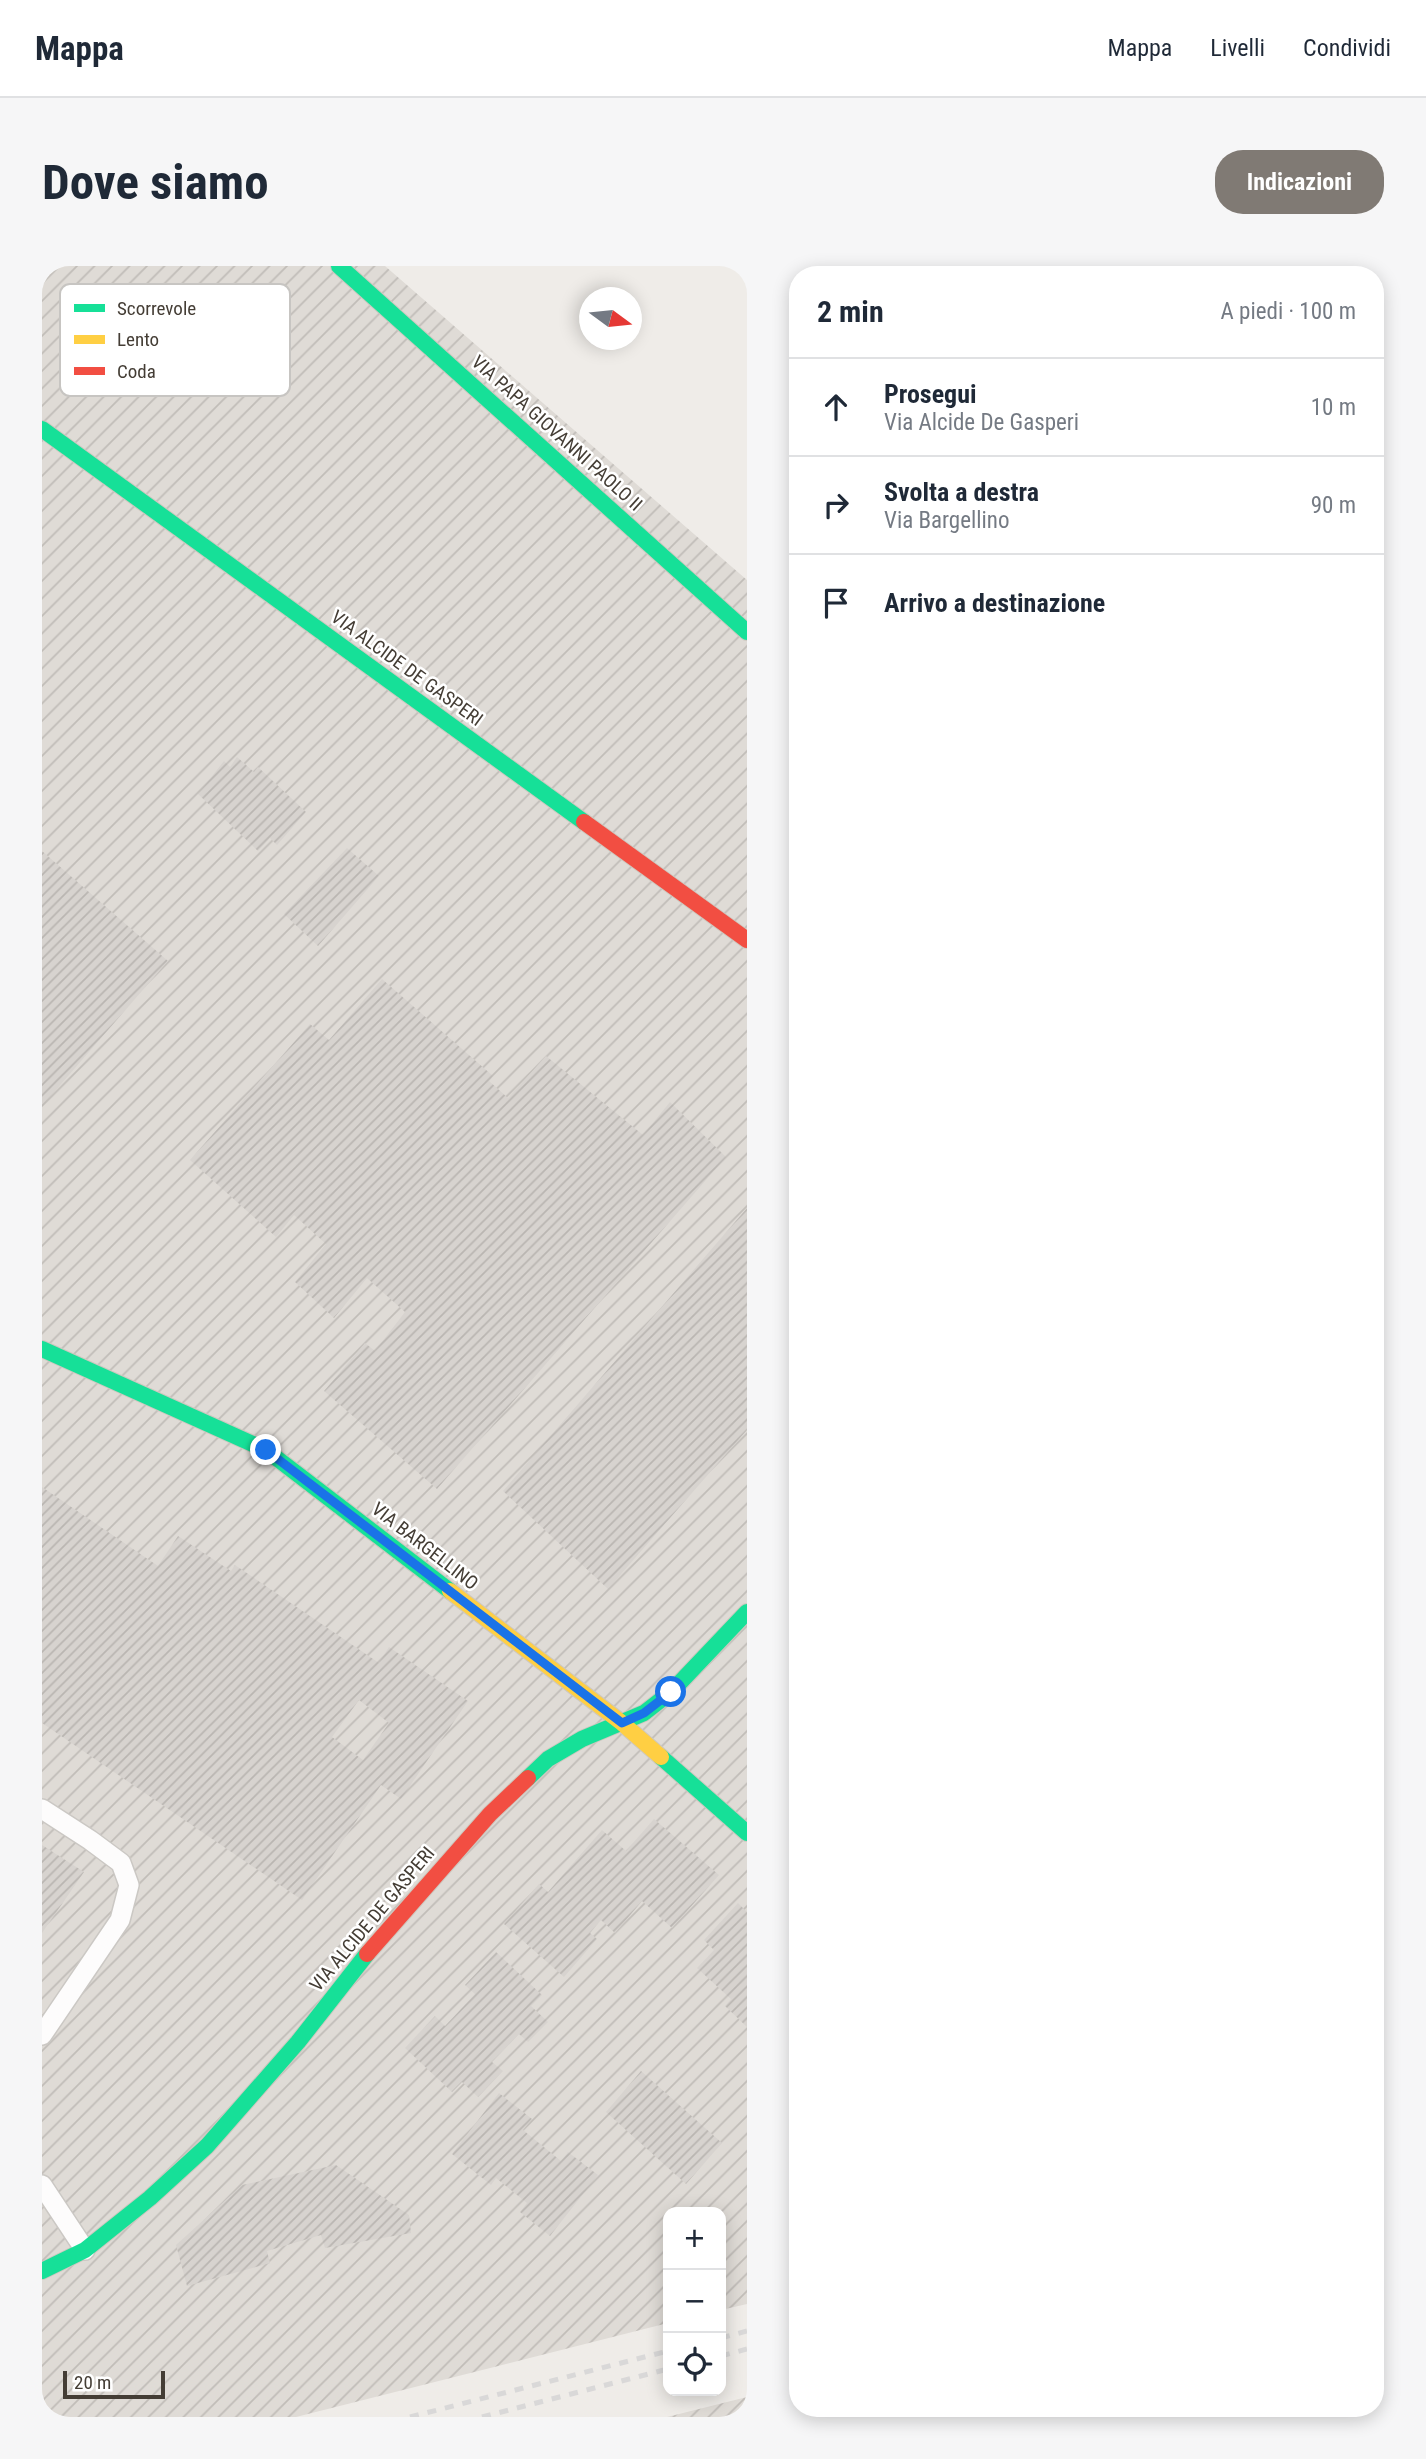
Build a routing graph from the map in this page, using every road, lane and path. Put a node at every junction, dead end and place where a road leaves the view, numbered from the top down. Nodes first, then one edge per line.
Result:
1 (340, 266) edge
2 (42, 429) edge
3 (747, 632) edge
4 (747, 940) edge
5 (42, 1349) edge
6 (747, 1612) edge
7 (622, 1723) junction
8 (42, 1810) edge
9 (747, 1833) edge
10 (42, 2035) edge
11 (42, 2185) edge
12 (85, 2250) junction
13 (42, 2271) edge

1 - 3 street, VIA PAPA GIOVANNI PAOLO II
2 - 4 street, VIA ALCIDE DE GASPERI
5 - 7 street, VIA BARGELLINO
6 - 7 street, VIA ALCIDE DE GASPERI
7 - 9 street, VIA BARGELLINO
7 - 12 street, VIA ALCIDE DE GASPERI
8 - 10 lane
11 - 12 lane
12 - 13 street, VIA ALCIDE DE GASPERI

